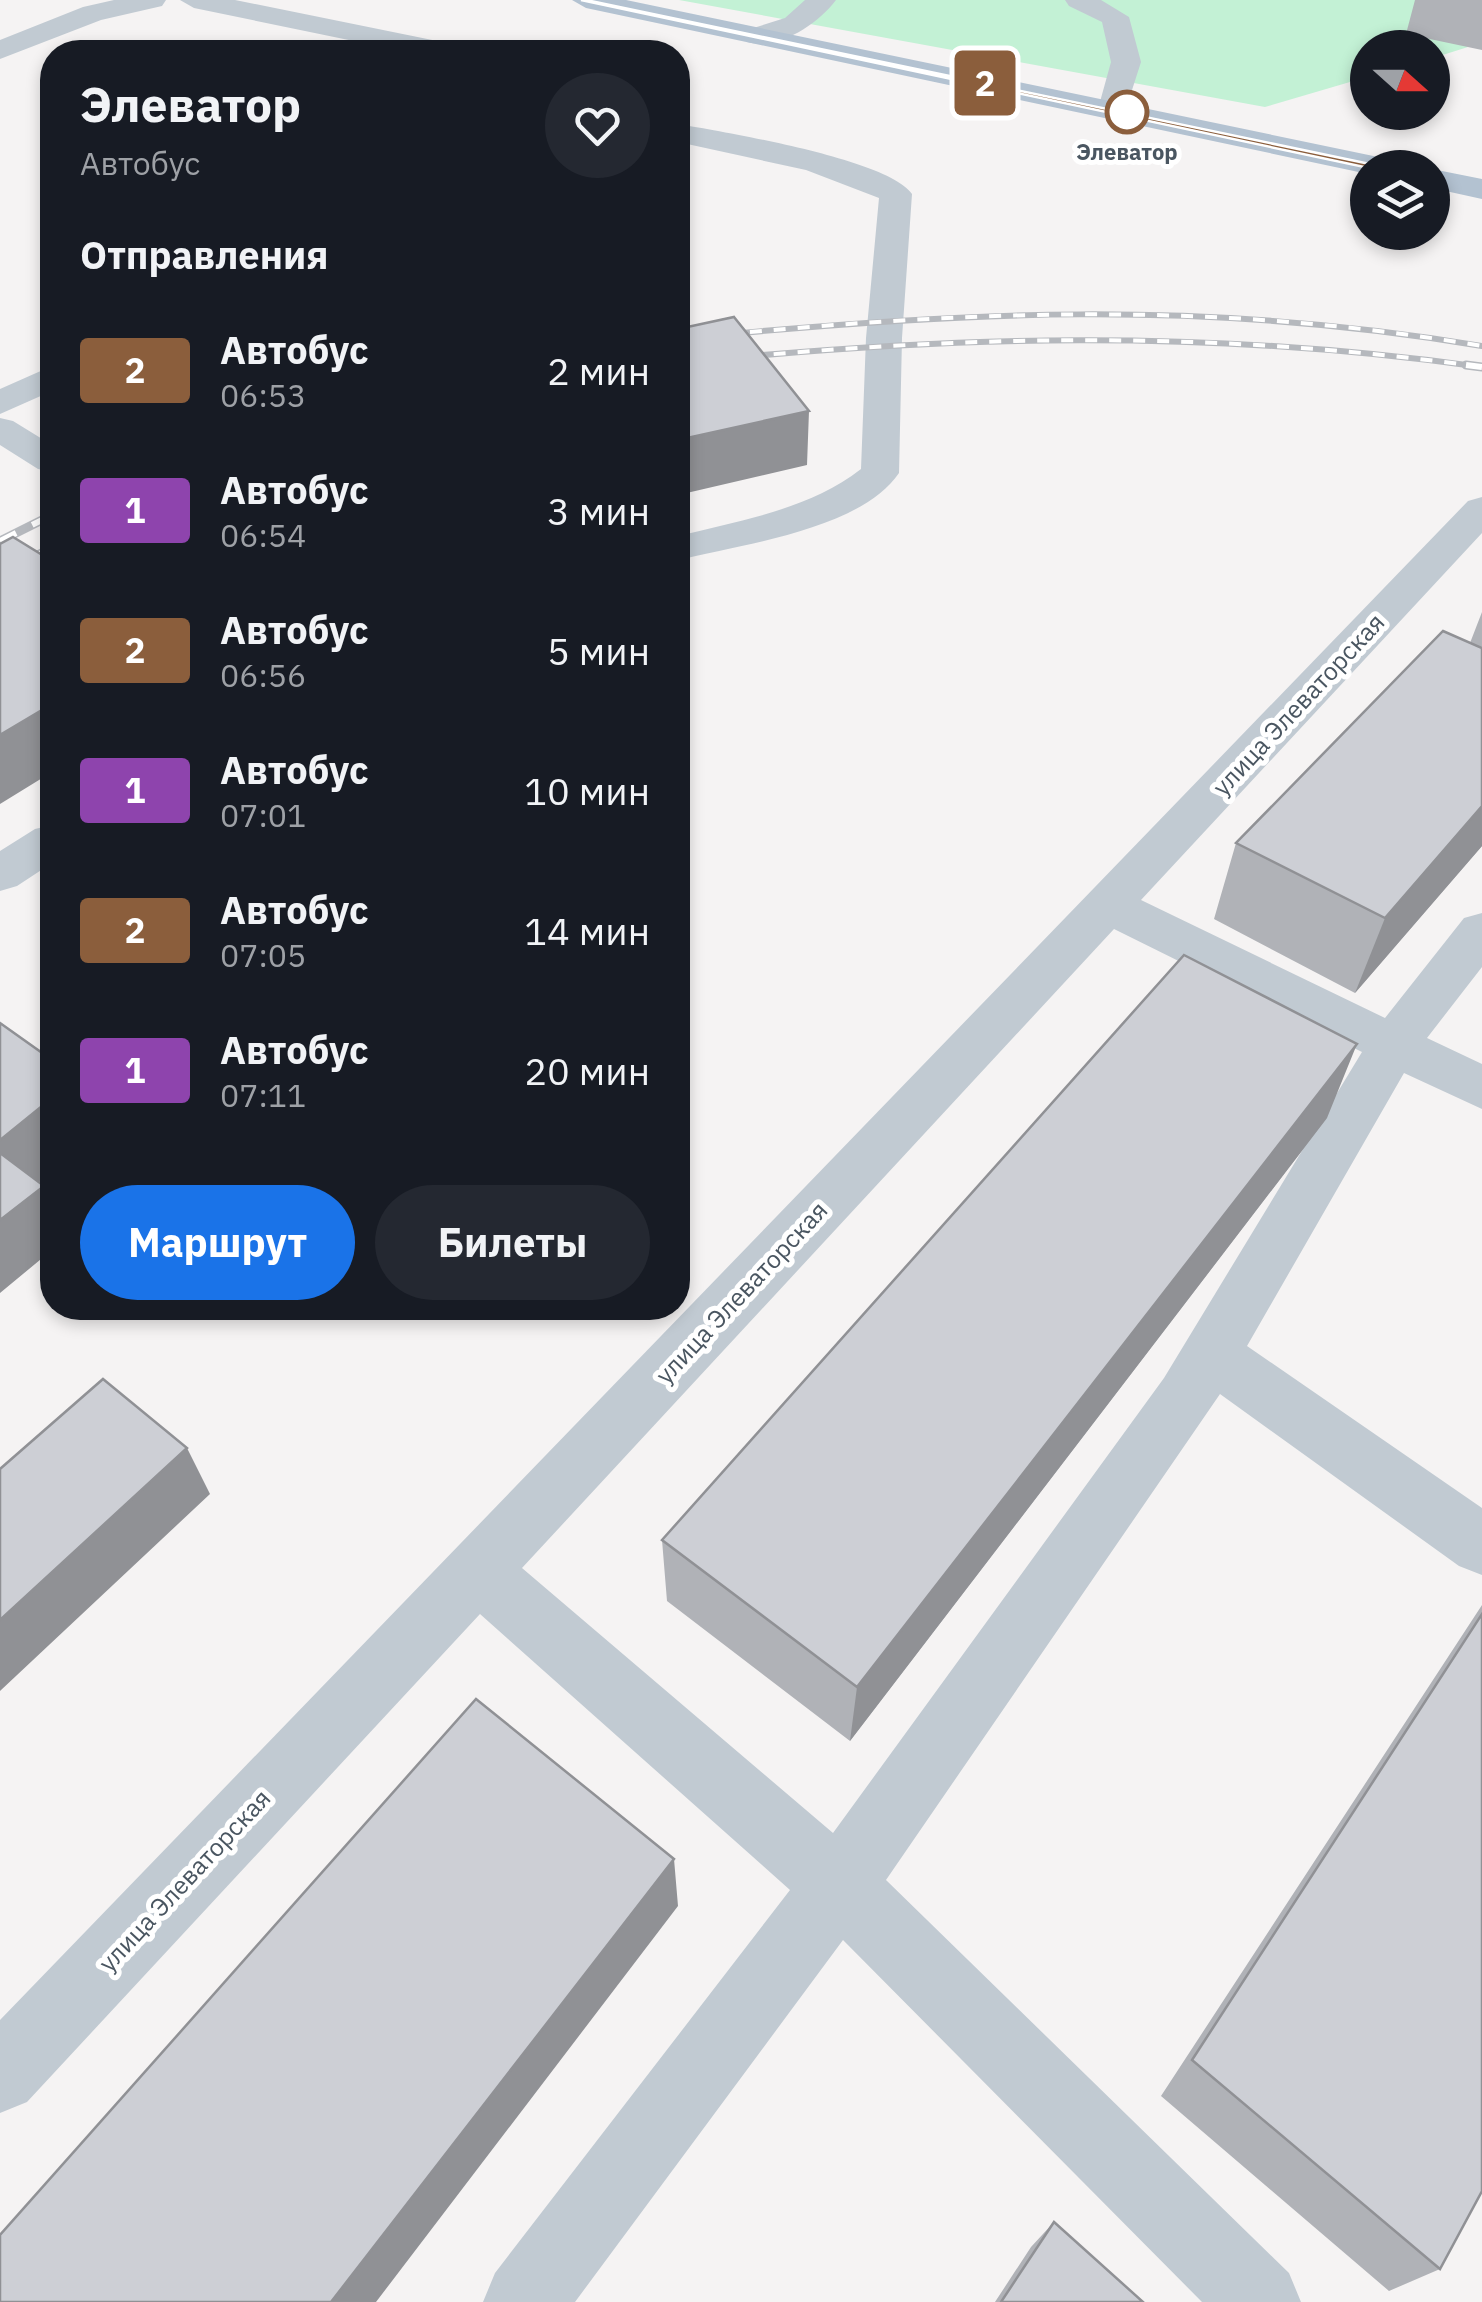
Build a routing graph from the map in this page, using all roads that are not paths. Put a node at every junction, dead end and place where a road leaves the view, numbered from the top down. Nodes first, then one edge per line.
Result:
1 (152, 0) edge
2 (194, 0) edge
3 (586, 0) edge
4 (822, 0) edge
5 (1078, 0) edge
6 (757, 36) junction
7 (389, 40) edge
8 (0, 50) edge
9 (1114, 110) junction
10 (690, 135) edge
11 (1350, 161) edge
12 (1450, 182) edge
13 (1482, 189) edge
14 (40, 383) edge
15 (0, 403) edge
16 (0, 429) edge
17 (40, 454) edge
18 (1482, 508) edge
19 (690, 545) edge
20 (40, 849) edge
21 (0, 874) edge
22 (1108, 905) junction
23 (1482, 931) edge
24 (1392, 1046) junction
25 (1482, 1088) edge
26 (1211, 1354) junction
27 (1482, 1545) edge
28 (478, 1571) junction
29 (839, 1885) junction
30 (0, 2075) edge
31 (524, 2302) edge
32 (1260, 2302) edge

1 - 8 street
2 - 7 street
3 - 6 main road
4 - 6 street
5 - 9 street
6 - 9 main road
9 - 11 main road
10 - 19 street
12 - 13 main road
14 - 15 street
16 - 17 street
18 - 22 street, улица Элеваторская
20 - 21 street
22 - 24 street
22 - 28 street, улица Элеваторская
23 - 24 street
24 - 25 street
24 - 26 street
26 - 27 street
26 - 29 street
28 - 29 street
28 - 30 street, улица Элеваторская
29 - 31 street
29 - 32 street

